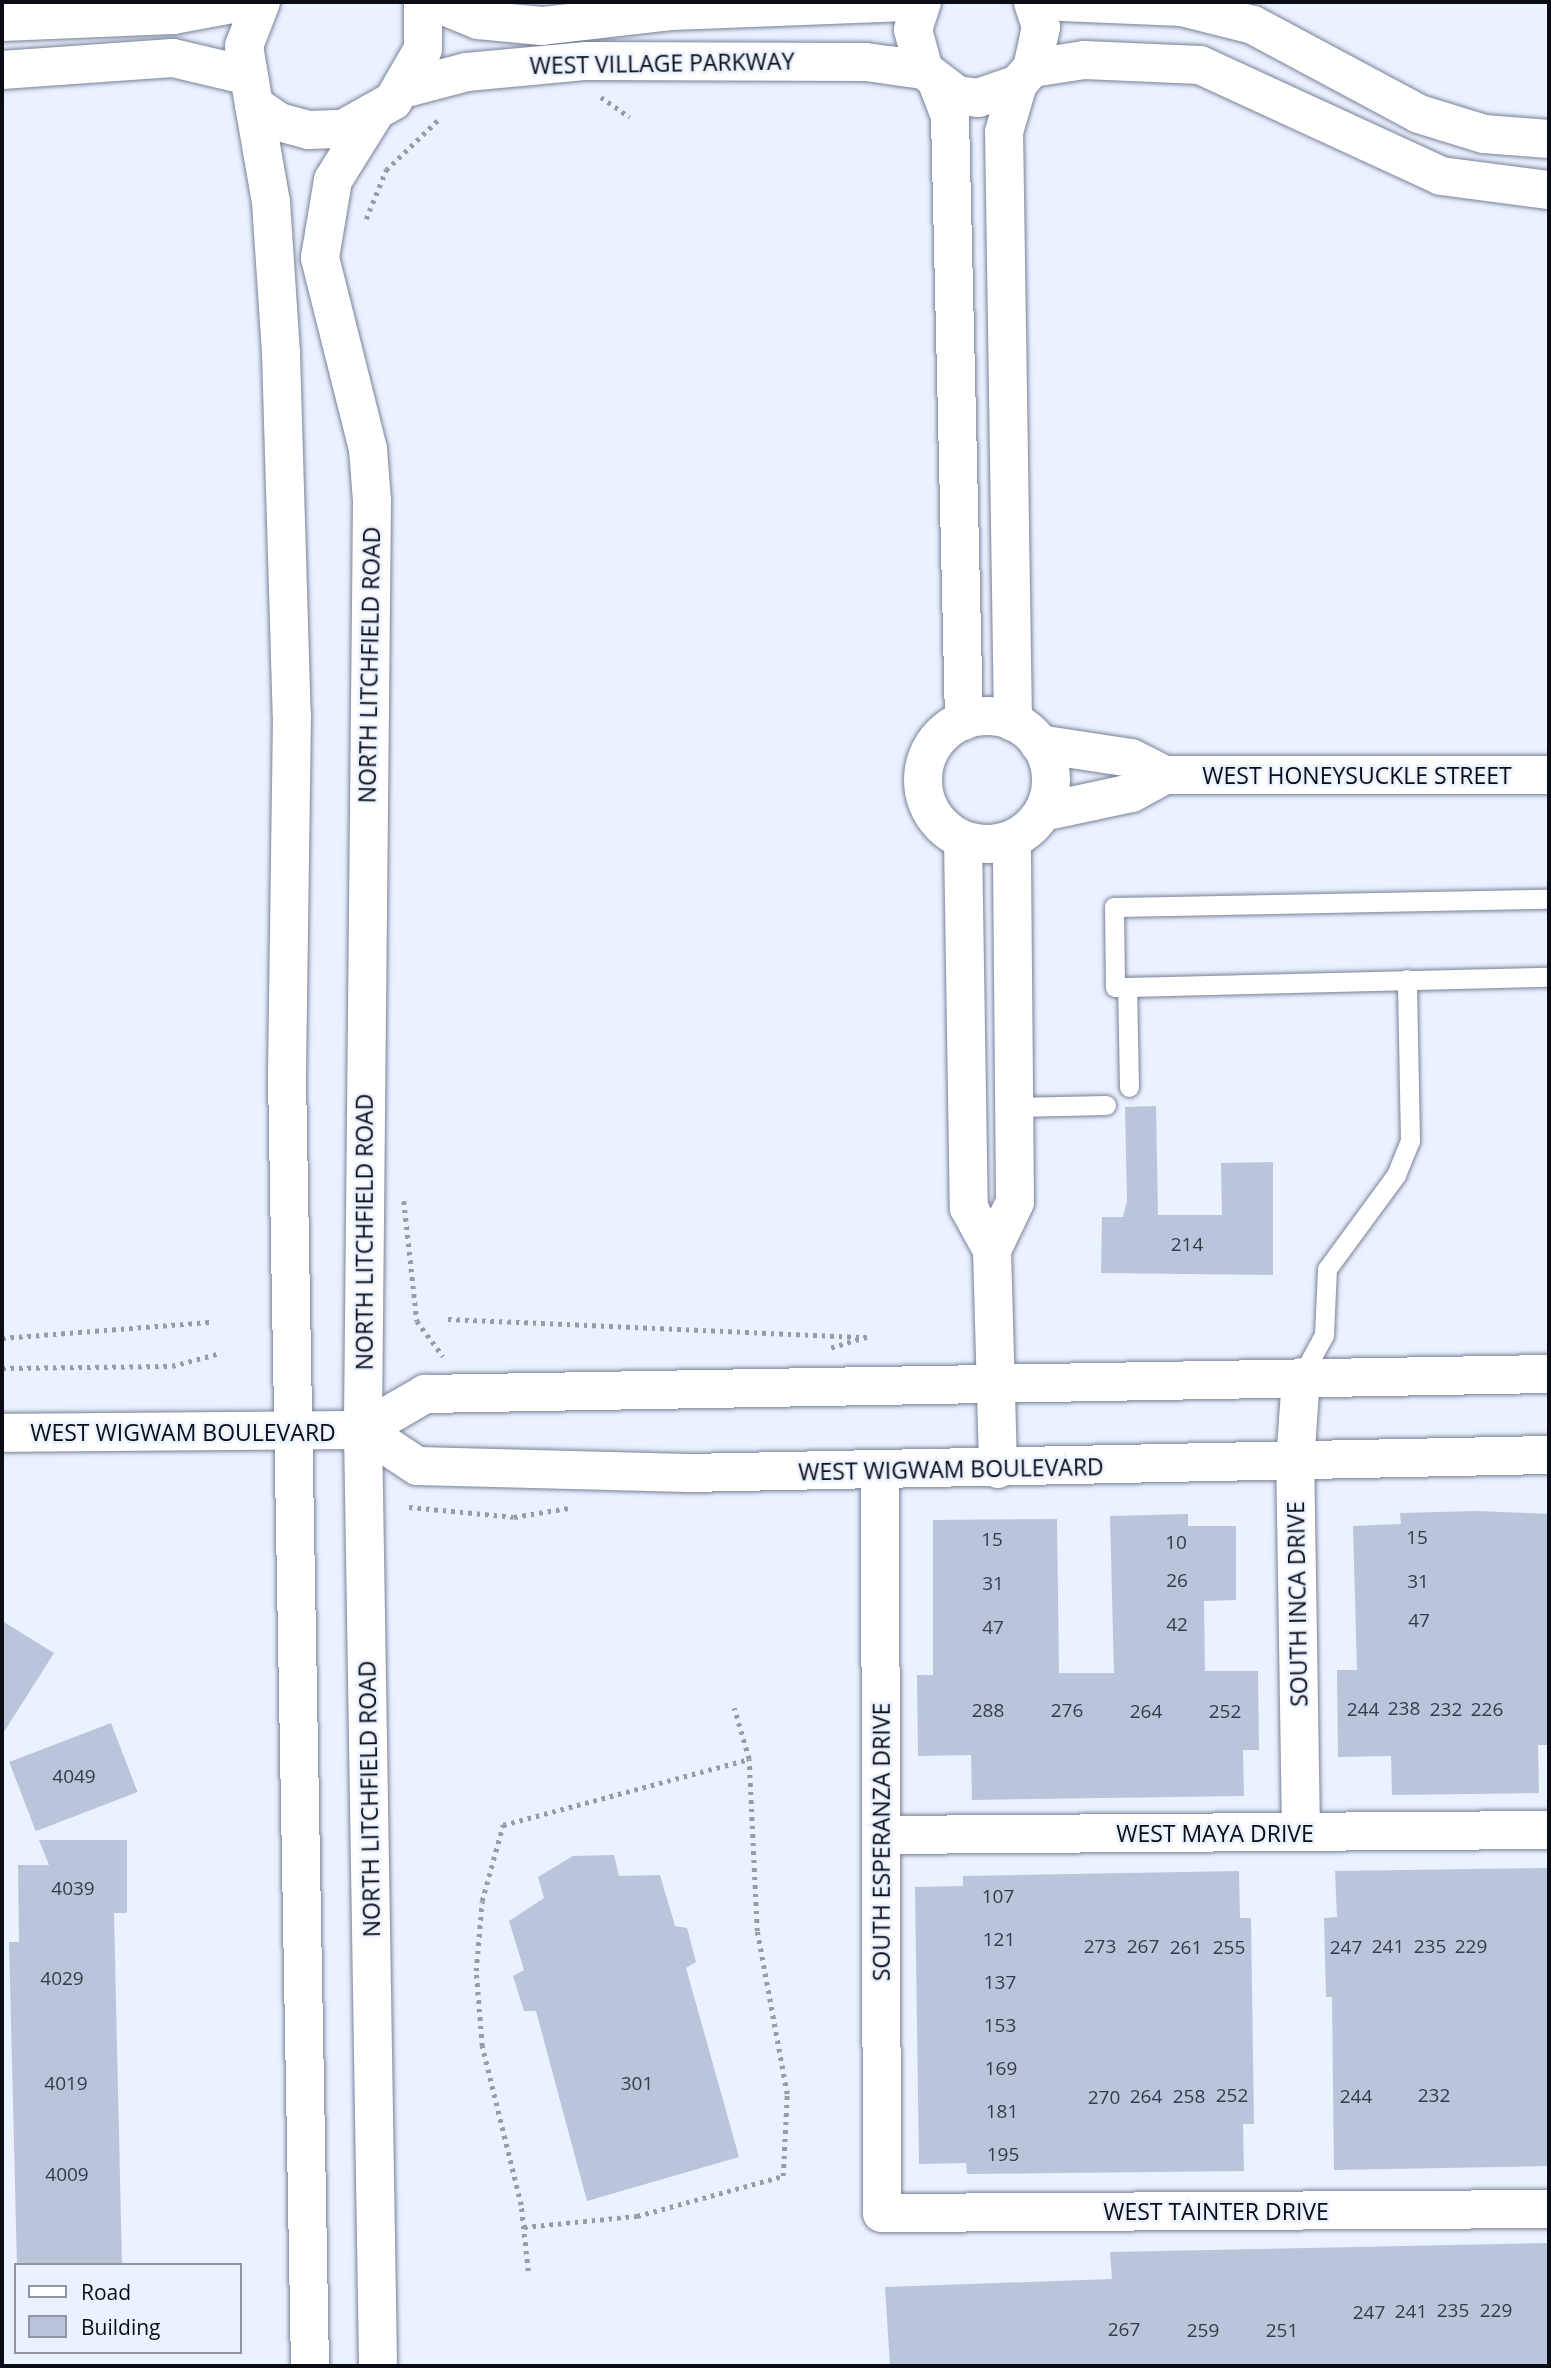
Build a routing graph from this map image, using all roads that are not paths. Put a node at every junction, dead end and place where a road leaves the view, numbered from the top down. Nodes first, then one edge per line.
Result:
1 (243, 2) edge
2 (261, 2) edge
3 (423, 2) edge
4 (434, 2) edge
5 (907, 2) edge
6 (922, 2) edge
7 (1033, 2) edge
8 (1062, 2) edge
9 (2, 22) edge
10 (2, 70) edge
11 (1025, 76) junction
12 (931, 78) junction
13 (402, 89) junction
14 (250, 90) junction
15 (373, 116) junction
16 (1549, 139) edge
17 (1549, 190) edge
18 (964, 721) junction
19 (1026, 733) junction
20 (1164, 775) junction
21 (1549, 775) edge
22 (1043, 812) junction
23 (963, 840) junction
24 (1012, 840) junction
25 (1549, 899) edge
26 (1549, 976) edge
27 (1407, 979) junction
28 (1127, 987) junction
29 (1129, 1087) dead end
30 (1106, 1105) dead end
31 (1015, 1107) junction
32 (992, 1250) junction
33 (1549, 1374) edge
34 (1301, 1377) junction
35 (996, 1382) junction
36 (363, 1430) junction
37 (292, 1432) junction
38 (2, 1433) edge
39 (1549, 1455) edge
40 (1295, 1463) junction
41 (999, 1469) junction
42 (880, 1471) junction
43 (1549, 1830) edge
44 (1301, 1832) junction
45 (881, 1835) junction
46 (1549, 2209) edge
47 (882, 2213) joint
48 (310, 2366) edge
49 (378, 2366) edge

1 - 9 street
2 - 14 street
3 - 13 street
4 - 5 street, WEST VILLAGE PARKWAY
6 - 12 street
7 - 11 street
8 - 16 street
10 - 14 street
11 - 12 street, WEST VILLAGE PARKWAY
11 - 17 street
11 - 19 street
12 - 13 street, WEST VILLAGE PARKWAY
12 - 18 street
13 - 15 street
14 - 15 street
14 - 37 street
15 - 36 street, NORTH LITCHFIELD ROAD
18 - 19 street
18 - 23 street
19 - 20 street, WEST HONEYSUCKLE STREET
19 - 22 street
20 - 21 street, WEST HONEYSUCKLE STREET
20 - 22 street, WEST HONEYSUCKLE STREET
22 - 24 street
23 - 24 street
23 - 32 street
24 - 31 street
25 - 28 lane
26 - 27 lane
27 - 28 lane
27 - 34 lane
28 - 29 lane
30 - 31 lane
31 - 32 street
32 - 35 street
33 - 34 street, WEST WIGWAM BOULEVARD
34 - 35 street, WEST WIGWAM BOULEVARD
34 - 40 street, SOUTH INCA DRIVE
35 - 36 street, WEST WIGWAM BOULEVARD
35 - 41 street
36 - 37 street, WEST WIGWAM BOULEVARD
36 - 42 street, WEST WIGWAM BOULEVARD
36 - 49 street, NORTH LITCHFIELD ROAD
37 - 38 street, WEST WIGWAM BOULEVARD
37 - 48 street
39 - 40 street, WEST WIGWAM BOULEVARD
40 - 41 street, WEST WIGWAM BOULEVARD
40 - 44 street, SOUTH INCA DRIVE
41 - 42 street, WEST WIGWAM BOULEVARD
42 - 45 street, SOUTH ESPERANZA DRIVE
43 - 44 street, WEST MAYA DRIVE
44 - 45 street, WEST MAYA DRIVE
45 - 47 street, SOUTH ESPERANZA DRIVE
46 - 47 street, WEST TAINTER DRIVE

